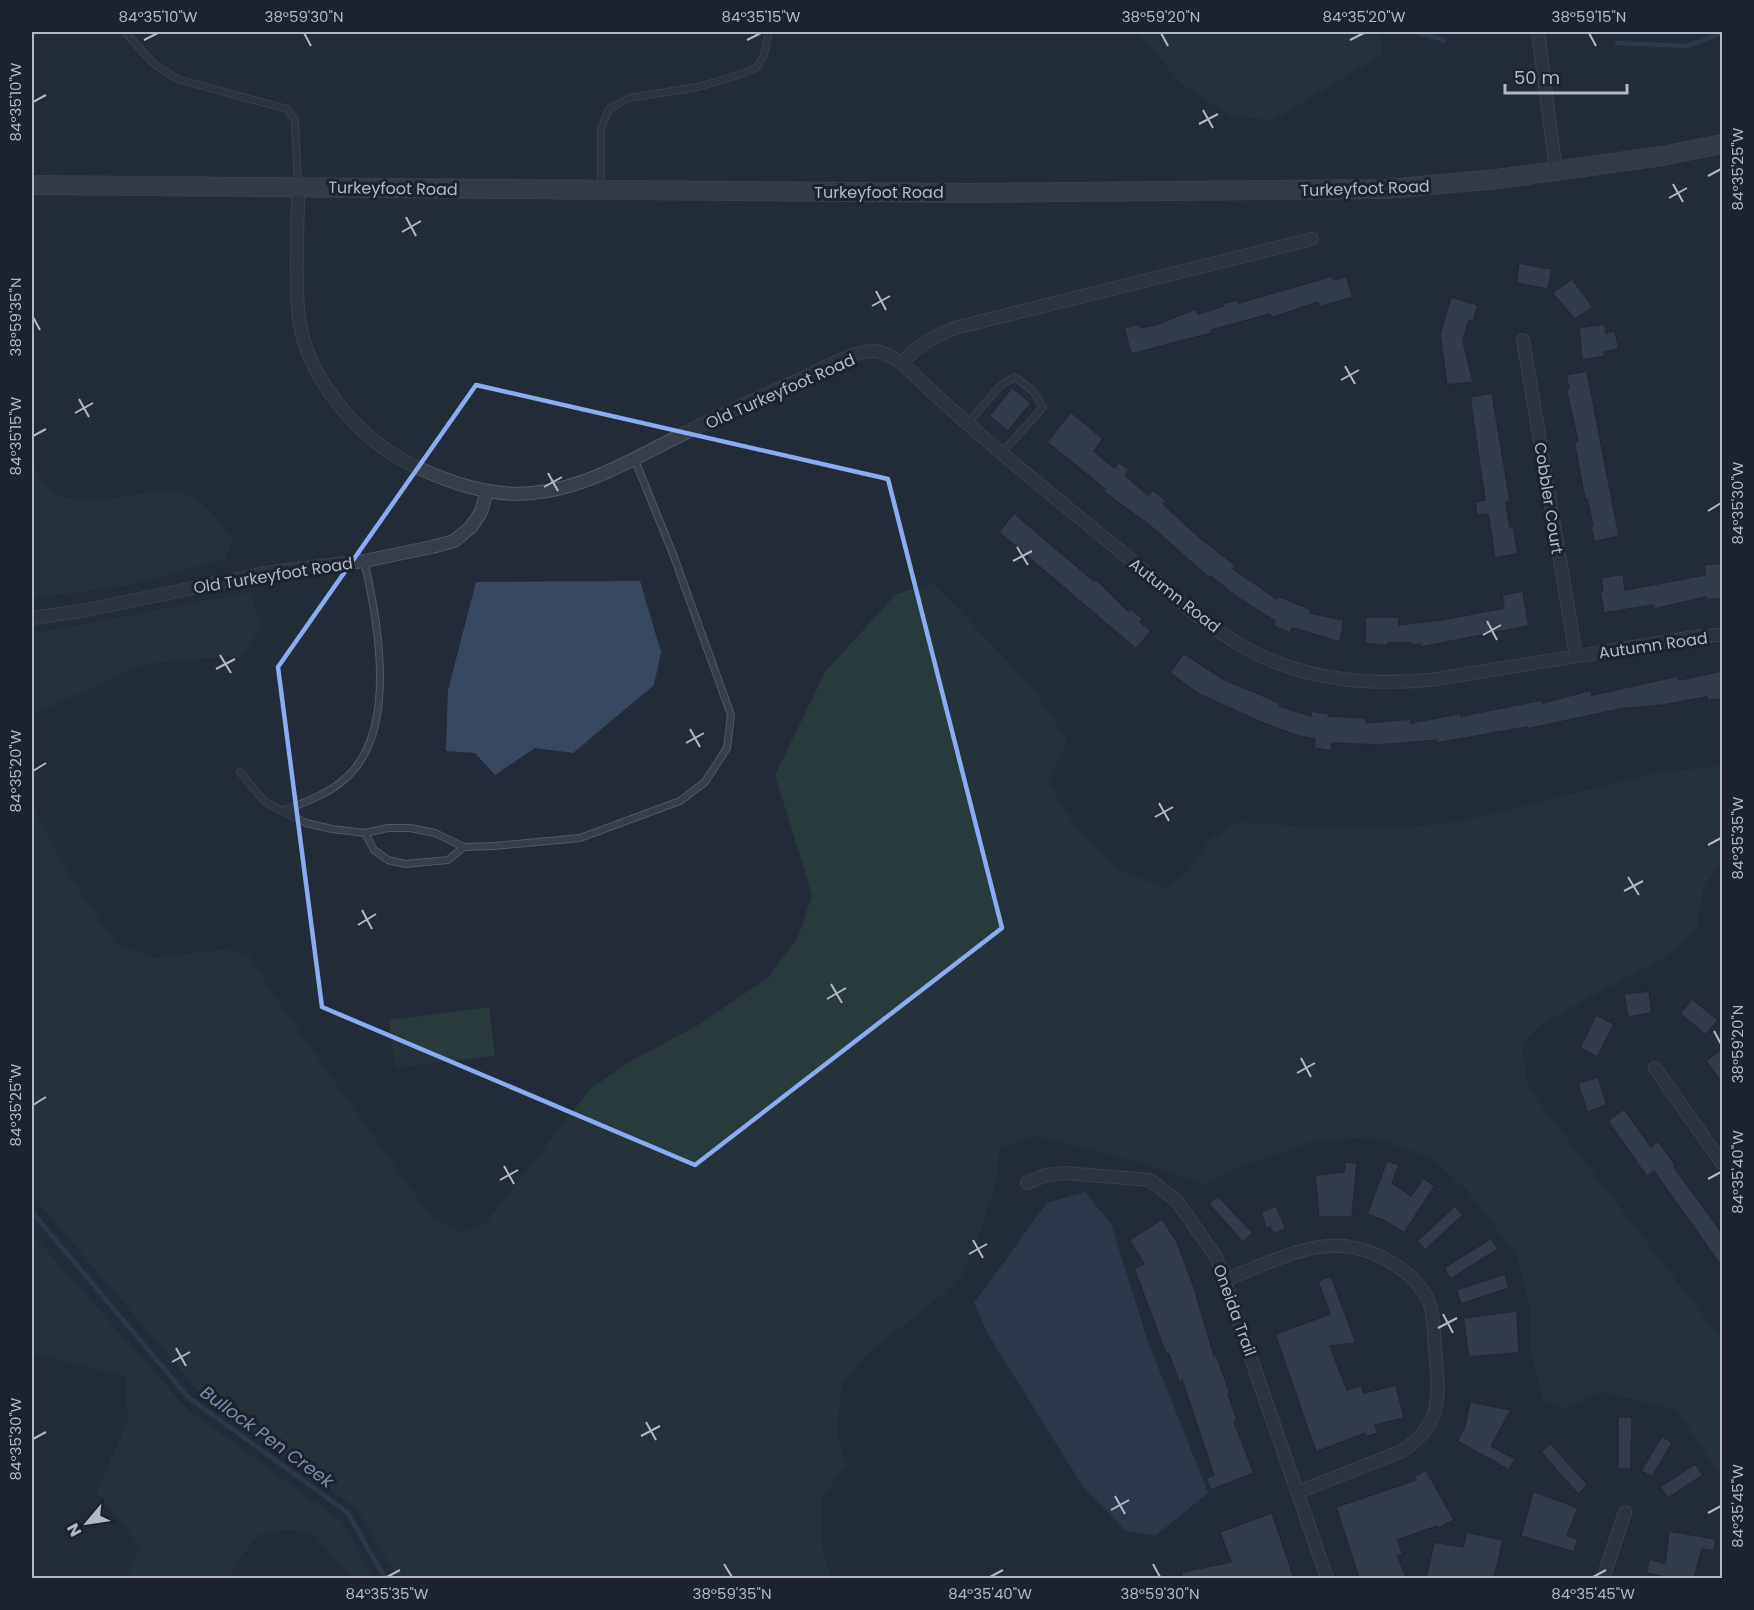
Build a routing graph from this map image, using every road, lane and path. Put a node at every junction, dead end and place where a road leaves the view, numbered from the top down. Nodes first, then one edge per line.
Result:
1 (125, 32) edge
2 (769, 32) edge
3 (1538, 32) edge
4 (1722, 144) edge
5 (1556, 171) junction
6 (32, 185) edge
7 (298, 187) junction
8 (601, 190) junction
9 (1312, 239) dead end
10 (1523, 340) dead end
11 (902, 363) junction
12 (968, 423) junction
13 (1002, 453) junction
14 (634, 458) junction
15 (487, 491) junction
16 (364, 561) junction
17 (32, 618) edge
18 (1722, 635) edge
19 (1576, 656) junction
20 (240, 772) dead end
21 (282, 811) junction
22 (365, 833) junction
23 (464, 847) junction
24 (1655, 1068) dead end
25 (1722, 1162) edge
26 (1027, 1183) dead end
27 (1224, 1280) junction
28 (1298, 1492) junction
29 (1625, 1512) dead end
30 (1328, 1578) edge
31 (1604, 1578) edge

1 - 7 lane
2 - 8 lane
3 - 5 street
4 - 5 main road, Turkeyfoot Road
5 - 8 main road, Turkeyfoot Road
6 - 7 main road, Turkeyfoot Road
7 - 8 main road, Turkeyfoot Road
7 - 15 street, Old Turkeyfoot Road
9 - 11 street
10 - 19 street, Cobbler Court
11 - 12 street, Autumn Road
11 - 14 street, Old Turkeyfoot Road
12 - 13 street, Autumn Road
12 - 13 lane
13 - 19 street, Autumn Road
14 - 15 street, Old Turkeyfoot Road
14 - 23 lane
15 - 16 street, Old Turkeyfoot Road
16 - 17 street, Old Turkeyfoot Road
16 - 21 lane
18 - 19 street, Autumn Road
20 - 21 lane
21 - 22 lane
22 - 23 lane
22 - 23 lane
24 - 25 street
26 - 27 street, Oneida Trail
27 - 28 street, Oneida Trail
27 - 28 street
28 - 30 street, Oneida Trail
29 - 31 street

